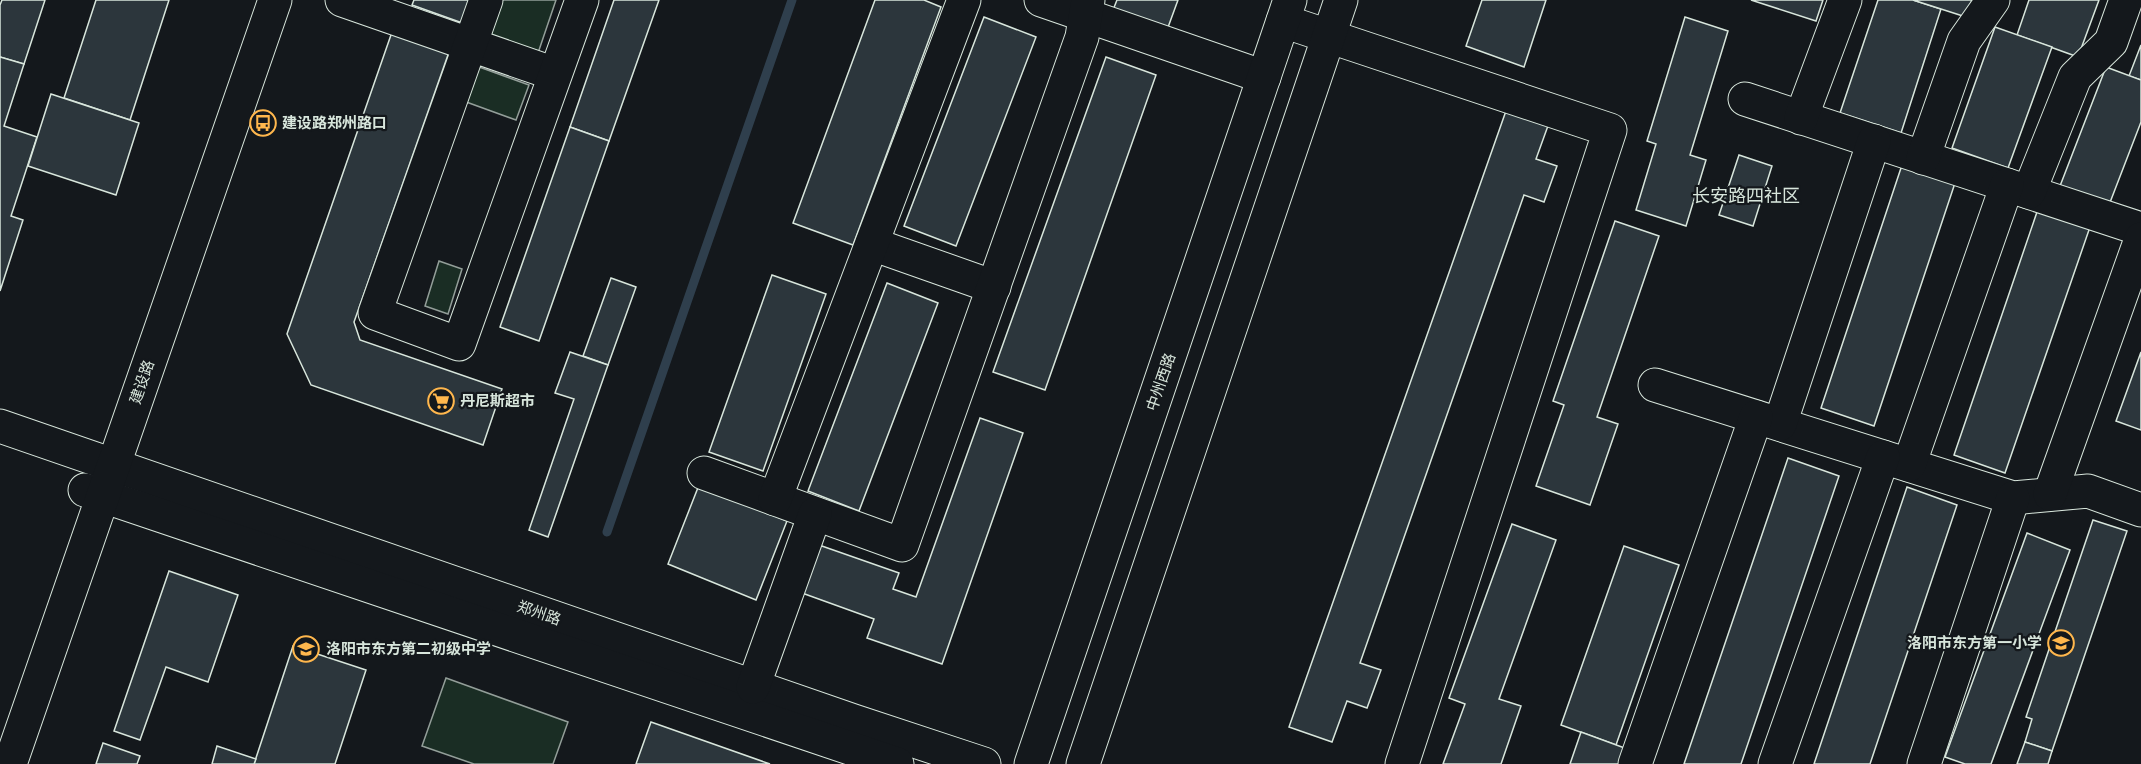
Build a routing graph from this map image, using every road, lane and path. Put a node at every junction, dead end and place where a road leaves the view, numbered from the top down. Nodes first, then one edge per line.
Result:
1 (257, 0) edge
2 (275, 0) edge
3 (342, 0) edge
4 (486, 0) edge
5 (582, 0) edge
6 (964, 0) edge
7 (1041, 0) edge
8 (1341, 0) edge
9 (1845, 0) edge
10 (1993, 0) edge
11 (2126, 0) edge
12 (1087, 8) edge
13 (1287, 10) edge
14 (1328, 37) junction
15 (470, 45) junction
16 (555, 74) junction
17 (1264, 77) junction
18 (1745, 99) dead end
19 (1800, 118) junction
20 (1874, 141) junction
21 (1923, 158) junction
22 (2018, 188) junction
23 (2141, 229) edge
24 (2141, 239) edge
25 (872, 244) junction
26 (994, 287) junction
27 (1655, 385) dead end
28 (1768, 420) junction
29 (0, 426) edge
30 (1896, 461) junction
31 (704, 473) dead end
32 (99, 477) junction
33 (2050, 494) junction
34 (2013, 498) junction
35 (775, 499) junction
36 (2141, 510) edge
37 (815, 514) junction
38 (753, 687) junction
39 (0, 736) edge
40 (10, 764) edge
41 (897, 764) edge
42 (984, 764) edge
43 (1031, 764) edge
44 (1083, 764) edge
45 (1402, 764) edge
46 (1635, 764) edge
47 (1775, 764) edge
48 (1924, 764) edge

1 - 32 street, 建设路
2 - 32 street, 建设路
3 - 15 street
4 - 15 street
5 - 16 street
6 - 25 street
7 - 12 street
8 - 14 street
9 - 19 street
10 - 21 street
11 - 22 street
12 - 17 street
12 - 26 street
13 - 14 street
13 - 17 street, 中州西路
14 - 44 street
14 - 45 street
15 - 16 street
15 - 16 street
17 - 43 street, 中州西路
18 - 19 street
19 - 20 street
20 - 21 street
20 - 28 street
21 - 22 street
22 - 23 street
22 - 30 street
24 - 33 street
25 - 26 street
25 - 35 street
26 - 37 street
27 - 28 street
28 - 30 street
28 - 46 street
29 - 32 street
30 - 34 street
30 - 47 street
31 - 35 street
32 - 38 street, 郑州路
32 - 39 street, 建设路
32 - 40 street, 建设路
32 - 41 street, 郑州路
33 - 34 street
33 - 36 street
34 - 48 street
35 - 37 street
37 - 38 street
38 - 42 street, 郑州路

